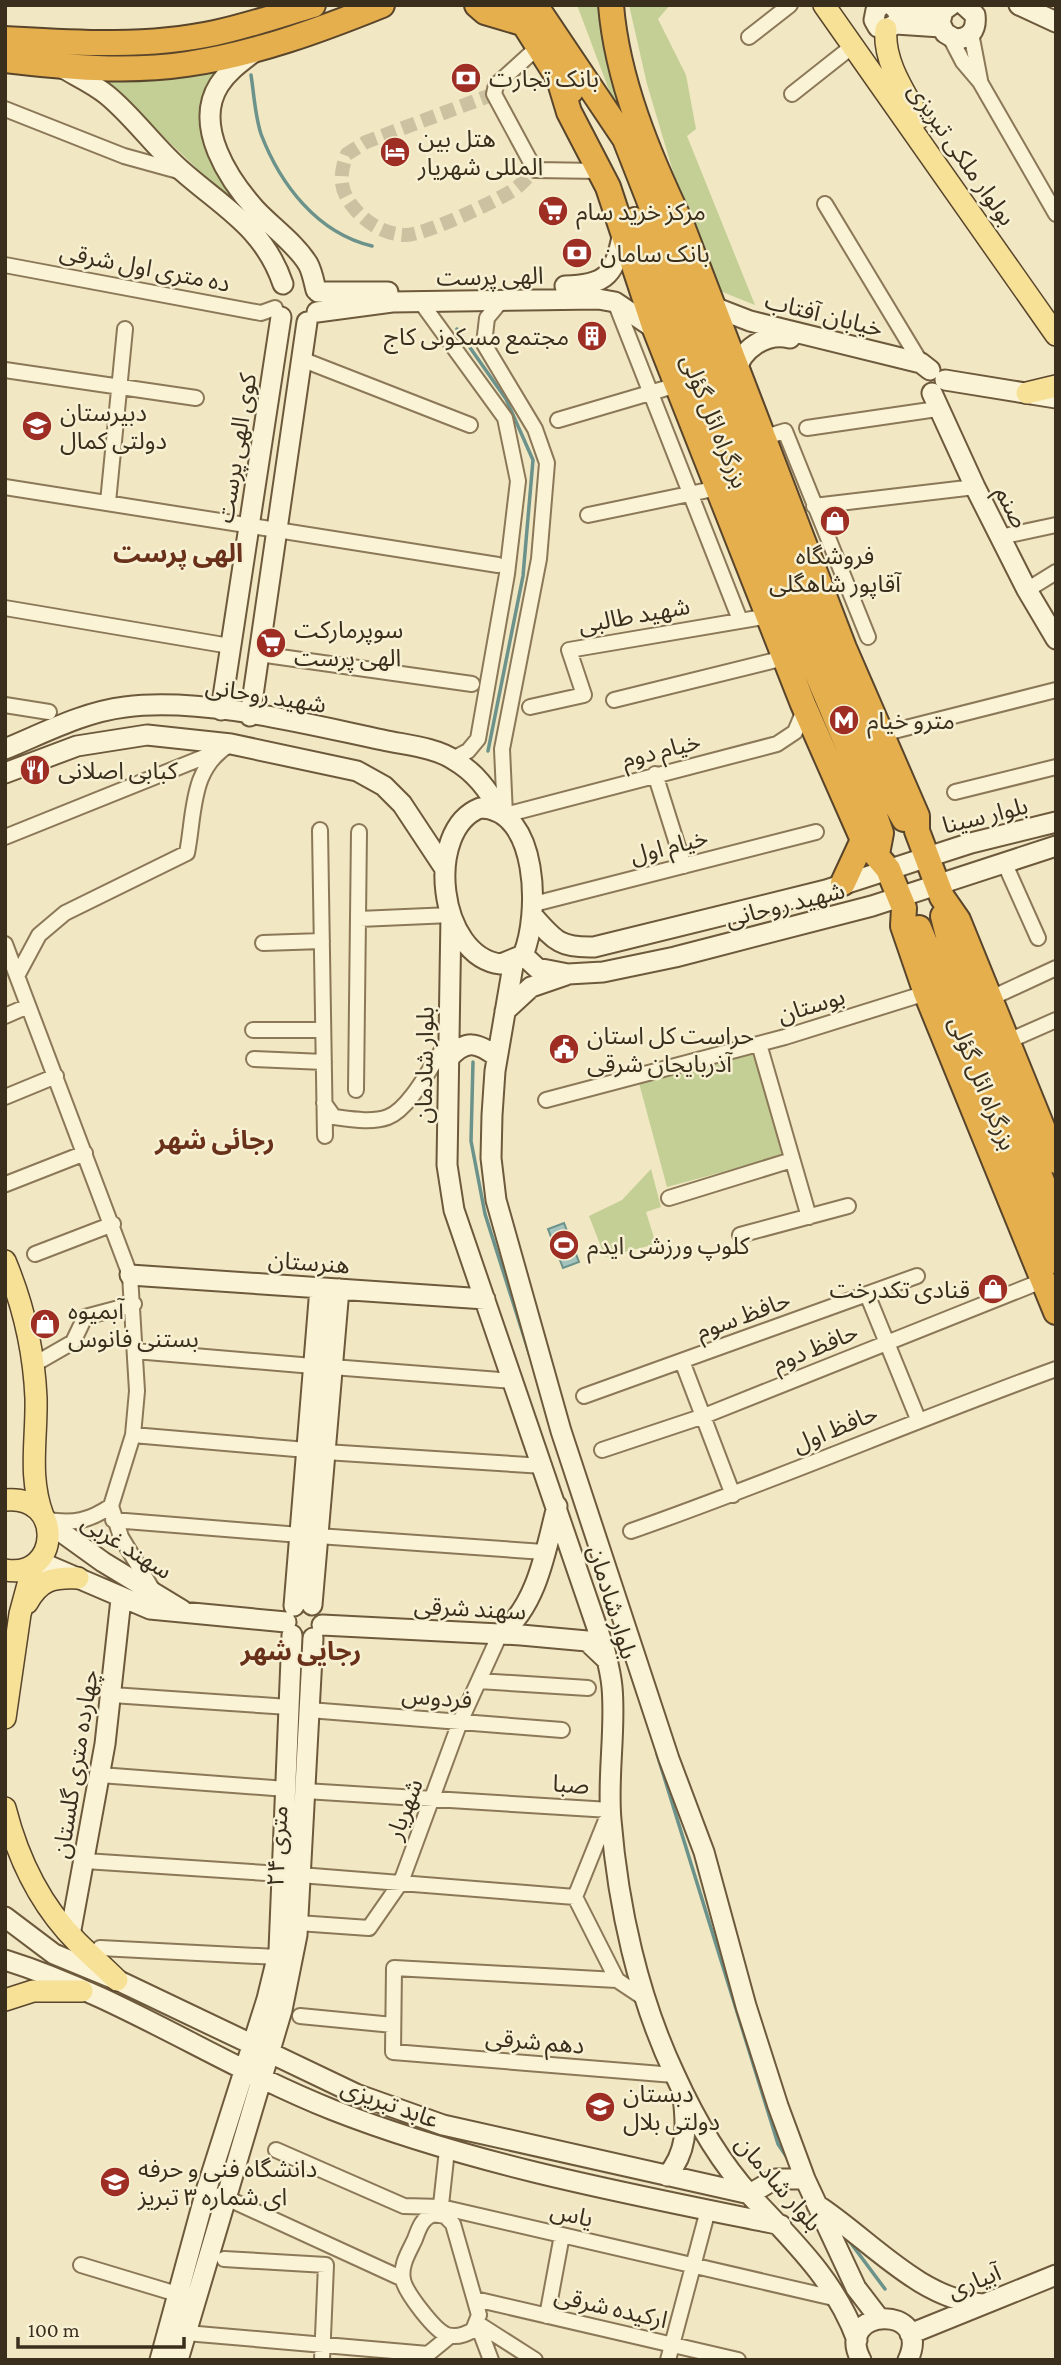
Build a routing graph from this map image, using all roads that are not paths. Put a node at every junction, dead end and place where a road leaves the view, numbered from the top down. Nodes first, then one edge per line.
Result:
1 (313, 5) edge
2 (382, 5) edge
3 (477, 5) edge
4 (611, 5) edge
5 (790, 5) edge
6 (824, 5) edge
7 (1019, 5) edge
8 (970, 7) edge
9 (523, 11) edge
10 (890, 15) edge
11 (946, 20) edge
12 (1056, 22) edge
13 (971, 33) junction
14 (749, 37) dead end
15 (7, 44) edge
16 (854, 45) junction
17 (538, 47) junction
18 (258, 50) junction
19 (61, 66) junction
20 (559, 79) junction
21 (980, 82) junction
22 (792, 94) dead end
23 (5, 109) edge
24 (600, 170) junction
25 (182, 172) junction
26 (825, 204) dead end
27 (965, 205) junction
28 (1056, 214) edge
29 (623, 232) junction
30 (5, 265) edge
31 (283, 284) junction
32 (502, 300) junction
33 (708, 300) junction
34 (420, 301) junction
35 (615, 302) junction
36 (314, 304) junction
37 (278, 313) junction
38 (750, 321) junction
39 (125, 329) dead end
40 (655, 329) junction
41 (1056, 335) edge
42 (756, 345) junction
43 (301, 359) junction
44 (5, 370) edge
45 (736, 373) junction
46 (931, 382) junction
47 (677, 385) junction
48 (119, 386) junction
49 (650, 392) junction
50 (1027, 393) joint
51 (1054, 395) edge
52 (196, 398) dead end
53 (558, 420) dead end
54 (470, 425) dead end
55 (807, 428) dead end
56 (762, 438) junction
57 (5, 486) edge
58 (975, 487) junction
59 (718, 488) junction
60 (690, 493) junction
61 (108, 502) junction
62 (814, 506) junction
63 (588, 515) dead end
64 (249, 524) junction
65 (1056, 525) edge
66 (277, 528) junction
67 (1000, 537) junction
68 (498, 565) dead end
69 (1056, 572) edge
70 (1027, 590) junction
71 (5, 608) edge
72 (768, 616) junction
73 (1050, 616) edge
74 (740, 620) junction
75 (868, 637) dead end
76 (1056, 639) edge
77 (230, 646) junction
78 (259, 654) junction
79 (784, 658) junction
80 (472, 684) dead end
81 (1056, 690) edge
82 (614, 700) dead end
83 (803, 704) junction
84 (5, 705) edge
85 (530, 707) dead end
86 (220, 710) junction
87 (49, 712) dead end
88 (250, 716) junction
89 (881, 734) junction
90 (225, 748) junction
91 (5, 749) edge
92 (453, 759) junction
93 (1056, 767) edge
94 (5, 773) edge
95 (655, 774) junction
96 (955, 793) dead end
97 (502, 813) junction
98 (1056, 822) edge
99 (320, 830) dead end
100 (917, 831) junction
101 (359, 832) dead end
102 (816, 832) dead end
103 (5, 837) edge
104 (1056, 846) edge
105 (876, 854) junction
106 (927, 856) junction
107 (1004, 862) junction
108 (684, 866) junction
109 (444, 869) junction
110 (843, 883) junction
111 (940, 890) junction
112 (901, 903) junction
113 (534, 910) junction
114 (451, 915) junction
115 (359, 919) junction
116 (1038, 938) dead end
117 (322, 941) junction
118 (263, 943) dead end
119 (5, 944) edge
120 (518, 957) junction
121 (946, 966) junction
122 (1056, 968) edge
123 (568, 974) junction
124 (17, 976) junction
125 (926, 993) junction
126 (989, 999) junction
127 (29, 1006) junction
128 (505, 1011) junction
129 (5, 1016) edge
130 (1056, 1020) edge
131 (253, 1030) dead end
132 (323, 1030) junction
133 (1006, 1042) junction
134 (759, 1044) junction
135 (448, 1050) junction
136 (497, 1057) junction
137 (254, 1059) dead end
138 (324, 1062) junction
139 (56, 1076) junction
140 (356, 1090) dead end
141 (5, 1097) edge
142 (546, 1100) dead end
143 (324, 1103) junction
144 (1049, 1125) edge
145 (325, 1136) dead end
146 (85, 1153) junction
147 (792, 1160) junction
148 (1056, 1161) edge
149 (6, 1184) edge
150 (670, 1198) dead end
151 (848, 1206) dead end
152 (1056, 1216) edge
153 (808, 1217) junction
154 (113, 1224) junction
155 (740, 1235) dead end
156 (36, 1254) dead end
157 (5, 1261) edge
158 (1049, 1271) edge
159 (130, 1275) junction
160 (917, 1276) dead end
161 (329, 1288) junction
162 (867, 1294) junction
163 (485, 1299) junction
164 (134, 1304) junction
165 (1056, 1312) edge
166 (887, 1342) junction
167 (135, 1351) junction
168 (682, 1360) junction
169 (33, 1365) junction
170 (323, 1366) junction
171 (1056, 1369) edge
172 (514, 1381) junction
173 (584, 1396) dead end
174 (704, 1416) junction
175 (918, 1419) junction
176 (133, 1435) junction
177 (602, 1450) dead end
178 (316, 1451) junction
179 (544, 1466) junction
180 (733, 1495) junction
181 (5, 1500) edge
182 (557, 1505) junction
183 (112, 1513) junction
184 (45, 1519) junction
185 (631, 1531) dead end
186 (309, 1535) junction
187 (544, 1552) junction
188 (35, 1563) junction
189 (5, 1570) edge
190 (78, 1578) junction
191 (154, 1593) junction
192 (121, 1599) junction
193 (183, 1611) junction
194 (20, 1614) junction
195 (296, 1617) junction
196 (317, 1632) junction
197 (500, 1634) junction
198 (607, 1661) junction
199 (479, 1681) junction
200 (587, 1688) dead end
201 (112, 1695) junction
202 (289, 1707) junction
203 (309, 1710) junction
204 (5, 1718) edge
205 (460, 1722) junction
206 (562, 1730) dead end
207 (100, 1775) junction
208 (295, 1790) junction
209 (433, 1799) junction
210 (5, 1808) edge
211 (610, 1810) junction
212 (85, 1861) junction
213 (291, 1874) junction
214 (401, 1882) junction
215 (575, 1898) junction
216 (5, 1917) edge
217 (292, 1930) junction
218 (70, 1935) junction
219 (100, 1948) dead end
220 (278, 1957) junction
221 (5, 1960) edge
222 (117, 1980) junction
223 (617, 1980) junction
224 (82, 1991) junction
225 (5, 2000) edge
226 (647, 2000) junction
227 (300, 2016) dead end
228 (393, 2025) junction
229 (251, 2045) junction
230 (269, 2054) junction
231 (243, 2067) junction
232 (262, 2077) junction
233 (678, 2082) junction
234 (276, 2150) dead end
235 (447, 2150) junction
236 (667, 2176) junction
237 (805, 2179) junction
238 (215, 2193) junction
239 (750, 2194) junction
240 (817, 2205) junction
241 (708, 2210) junction
242 (440, 2211) junction
243 (781, 2225) junction
244 (562, 2235) junction
245 (224, 2259) dead end
246 (81, 2265) dead end
247 (693, 2266) junction
248 (1056, 2274) edge
249 (403, 2279) junction
250 (177, 2294) junction
251 (475, 2299) junction
252 (838, 2299) junction
253 (984, 2304) junction
254 (547, 2316) junction
255 (879, 2318) junction
256 (477, 2323) junction
257 (186, 2333) junction
258 (910, 2334) junction
259 (450, 2336) junction
260 (857, 2340) junction
261 (671, 2344) junction
262 (322, 2353) edge
263 (429, 2357) edge
264 (910, 2358) edge
265 (160, 2360) edge
266 (178, 2360) edge
267 (491, 2360) edge
268 (535, 2360) edge
269 (668, 2360) edge
270 (738, 2360) edge
271 (861, 2360) edge

1 - 15 highway
2 - 18 highway
3 - 9 highway
4 - 33 highway
5 - 14 street
6 - 16 main road, بولوار ملکی تبریزی
7 - 12 main road
8 - 13 main road
9 - 17 highway, بزرگراه ائل گؤلی
9 - 100 highway, بزرگراه ائل گؤلی
10 - 11 main road
10 - 27 main road
11 - 13 main road
11 - 21 street
13 - 21 street
15 - 19 highway
16 - 22 street
16 - 27 main road, بولوار ملکی تبریزی
17 - 20 highway, بزرگراه ائل گؤلی
17 - 24 street
18 - 19 highway
18 - 36 main road
19 - 25 main road
20 - 24 highway
20 - 105 highway, بزرگراه ائل گؤلی
21 - 28 street
23 - 25 street
24 - 29 highway
25 - 31 main road
26 - 46 street
27 - 41 main road, بولوار ملکی تبریزی
29 - 36 main road, الهی پرست
29 - 40 highway
30 - 37 street, ده متری اول شرقی
31 - 36 main road
31 - 37 main road
32 - 34 main road, الهی پرست
32 - 35 main road, الهی پرست
32 - 97 street
33 - 38 main road, خیابان آفتاب
33 - 45 highway
34 - 36 main road, الهی پرست
34 - 92 street
35 - 40 main road, الهی پرست
35 - 49 street
36 - 37 main road
36 - 43 main road, کوی الهی پرست
37 - 64 main road, کوی الهی پرست
38 - 42 main road
38 - 46 main road, خیابان آفتاب
39 - 48 street
40 - 47 highway
42 - 45 main road
42 - 46 main road
43 - 54 street
43 - 66 main road, کوی الهی پرست
44 - 48 street
45 - 56 highway
46 - 50 main road, خیابان آفتاب
46 - 55 street
46 - 58 main road, صنم
47 - 49 street
47 - 59 highway
48 - 52 street
48 - 61 street
49 - 53 street
49 - 60 street
50 - 51 main road
56 - 62 street
56 - 89 highway
57 - 61 street
58 - 62 street
58 - 67 main road, صنم
59 - 60 street
59 - 72 highway
60 - 63 street
60 - 74 street
61 - 64 street
62 - 75 street
64 - 66 street
64 - 77 main road, کوی الهی پرست
65 - 67 street
66 - 68 street
66 - 78 main road, کوی الهی پرست
67 - 70 main road, صنم
69 - 70 street
70 - 73 main road, صنم
71 - 77 street
72 - 74 street, شهید طالبی
72 - 79 highway
73 - 76 main road, صنم
74 - 85 street, شهید طالبی
77 - 86 main road, کوی الهی پرست
78 - 80 street
78 - 88 main road, کوی الهی پرست
79 - 82 street
79 - 83 highway
81 - 89 street
83 - 95 street, خیام دوم
83 - 105 highway
84 - 87 street
86 - 88 main road, شهید روحانی
86 - 91 main road, شهید روحانی
88 - 92 main road, شهید روحانی
89 - 100 highway
90 - 94 main road
90 - 103 street
90 - 109 main road
90 - 124 street
92 - 97 main road, شهید روحانی
93 - 96 street
95 - 97 street, خیام دوم
95 - 108 street
97 - 109 main road
97 - 113 main road, شهید روحانی
98 - 106 main road, بلوار سینا
99 - 117 street
100 - 106 highway
101 - 115 street
102 - 108 street, خیام اول
104 - 107 main road, بلوار سینا
105 - 106 main road, بلوار سینا
105 - 110 highway
105 - 110 main road, شهید روحانی
105 - 112 highway
106 - 111 highway
107 - 111 main road, بلوار سینا
107 - 116 street
108 - 113 street, خیام اول
109 - 114 main road
110 - 113 main road, شهید روحانی
111 - 112 main road, بلوار سینا
111 - 121 highway, بزرگراه ائل گؤلی
111 - 126 highway
112 - 121 highway, بزرگراه ائل گؤلی
112 - 123 main road, شهید روحانی
112 - 125 highway
113 - 120 main road, بلوار شادمان
114 - 115 street
114 - 120 main road
114 - 135 main road, بلوار شادمان
115 - 140 street
117 - 118 street
117 - 132 street
119 - 124 street
120 - 123 main road, شهید روحانی
120 - 128 main road, بلوار شادمان
121 - 152 highway, بزرگراه ائل گؤلی
121 - 158 highway, بزرگراه ائل گؤلی
122 - 126 street
123 - 128 main road
124 - 127 street
125 - 134 street, بوستان
125 - 158 highway
126 - 133 highway
127 - 129 street
127 - 139 street
128 - 136 main road, بلوار شادمان
130 - 133 street
131 - 132 street
132 - 138 street
133 - 144 highway
134 - 142 street, بوستان
134 - 147 street
135 - 136 main road
135 - 143 street
135 - 163 main road, بلوار شادمان
136 - 237 main road, بلوار شادمان
137 - 138 street
138 - 143 street
139 - 141 street
139 - 146 street
143 - 145 street
144 - 148 highway
146 - 149 street
146 - 154 street
147 - 150 street
147 - 153 street
151 - 153 street
153 - 155 street
154 - 156 street
154 - 159 street
157 - 169 main road
158 - 165 highway
158 - 166 street, حافظ دوم
159 - 161 main road, هنرستان
159 - 164 street
160 - 162 street, حافظ سوم
161 - 163 main road, هنرستان
161 - 170 main road, ۲۴ متری
162 - 166 street
162 - 168 street, حافظ سوم
163 - 172 main road, بلوار شادمان
164 - 167 street
164 - 169 street
166 - 174 street, حافظ دوم
166 - 175 street
167 - 170 street
167 - 176 street
168 - 173 street, حافظ سوم
168 - 174 street
169 - 184 main road
170 - 172 street
170 - 178 main road, ۲۴ متری
171 - 175 street, حافظ اول
172 - 179 main road, بلوار شادمان
174 - 177 street, حافظ دوم
174 - 180 street
175 - 180 street, حافظ اول
176 - 178 street
176 - 183 street
178 - 179 street
178 - 186 main road, ۲۴ متری
179 - 182 main road, بلوار شادمان
180 - 185 street, حافظ اول
181 - 184 main road
182 - 187 main road
182 - 198 main road, بلوار شادمان
183 - 184 street
183 - 186 street
183 - 191 street
184 - 188 main road
184 - 191 main road, سهند غربی
186 - 187 street
186 - 195 main road, ۲۴ متری
187 - 197 main road
188 - 189 main road
188 - 190 main road, سهند غربی
188 - 194 main road
190 - 192 main road, سهند غربی
190 - 194 main road
191 - 193 main road, سهند غربی
192 - 193 main road, سهند غربی
192 - 201 main road, چهارده متری گلستان
193 - 195 main road, سهند غربی
194 - 204 main road
195 - 196 main road, سهند غربی
195 - 196 main road
195 - 202 main road, ۲۴ متری
196 - 197 main road, سهند شرقی
196 - 203 main road, ۲۴ متری
197 - 198 main road, سهند شرقی
197 - 199 street, شهریار
198 - 211 main road, بلوار شادمان
199 - 200 street
199 - 205 street, شهریار
201 - 202 street
201 - 207 main road, چهارده متری گلستان
202 - 208 main road, ۲۴ متری
203 - 205 street, فردوس
203 - 208 main road, ۲۴ متری
205 - 206 street, فردوس
205 - 209 street, شهریار
207 - 208 street, صبا
207 - 212 main road, چهارده متری گلستان
208 - 209 street, صبا
208 - 213 main road, ۲۴ متری
209 - 211 street, صبا
209 - 214 street, شهریار
210 - 218 main road
211 - 215 street, صبا
211 - 226 main road, بلوار شادمان
212 - 213 street
212 - 218 main road, چهارده متری گلستان
213 - 214 street
213 - 217 main road, ۲۴ متری
214 - 215 street
214 - 217 street, شهریار
215 - 223 street
216 - 222 main road, عابد تبریزی
217 - 220 main road, ۲۴ متری
217 - 230 main road, ۲۴ متری
218 - 222 main road
219 - 220 street
220 - 229 main road, ۲۴ متری
221 - 224 main road, عابد تبریزی
222 - 229 main road, عابد تبریزی
223 - 226 street
223 - 228 street
224 - 225 main road
224 - 231 main road, عابد تبریزی
226 - 233 main road, بلوار شادمان
227 - 228 street
228 - 233 street, دهم شرقی
229 - 230 main road, عابد تبریزی
229 - 231 main road, ۲۴ متری
230 - 232 main road, ۲۴ متری
230 - 236 main road, عابد تبریزی
231 - 232 main road, عابد تبریزی
231 - 238 main road
232 - 235 main road, عابد تبریزی
232 - 238 main road
233 - 236 main road
233 - 239 main road, بلوار شادمان
234 - 242 street, یاس
235 - 241 main road, عابد تبریزی
235 - 242 street
236 - 239 main road, عابد تبریزی
237 - 239 main road
237 - 240 main road, بلوار شادمان
238 - 249 street
238 - 250 main road
238 - 257 main road
239 - 243 main road, بلوار شادمان
240 - 253 main road
240 - 255 main road, بلوار شادمان
241 - 243 main road, عابد تبریزی
241 - 247 street
242 - 244 street, یاس
242 - 249 street
242 - 251 street
243 - 252 main road, بلوار شادمان
244 - 247 street, یاس
244 - 254 street
245 - 262 street
246 - 250 street
247 - 252 street, یاس
247 - 261 street
248 - 253 main road, آبیاری
249 - 259 street
250 - 265 main road
251 - 254 street, ارکیده شرقی
251 - 256 street
252 - 260 main road, بلوار شادمان
253 - 258 main road, آبیاری
254 - 261 street, ارکیده شرقی
255 - 258 main road
255 - 260 main road
256 - 259 street
256 - 267 street
256 - 268 street
257 - 262 street
257 - 266 main road
258 - 264 main road
259 - 263 street
260 - 271 main road, بلوار شادمان
261 - 269 street
261 - 270 street, ارکیده شرقی
262 - 263 street

